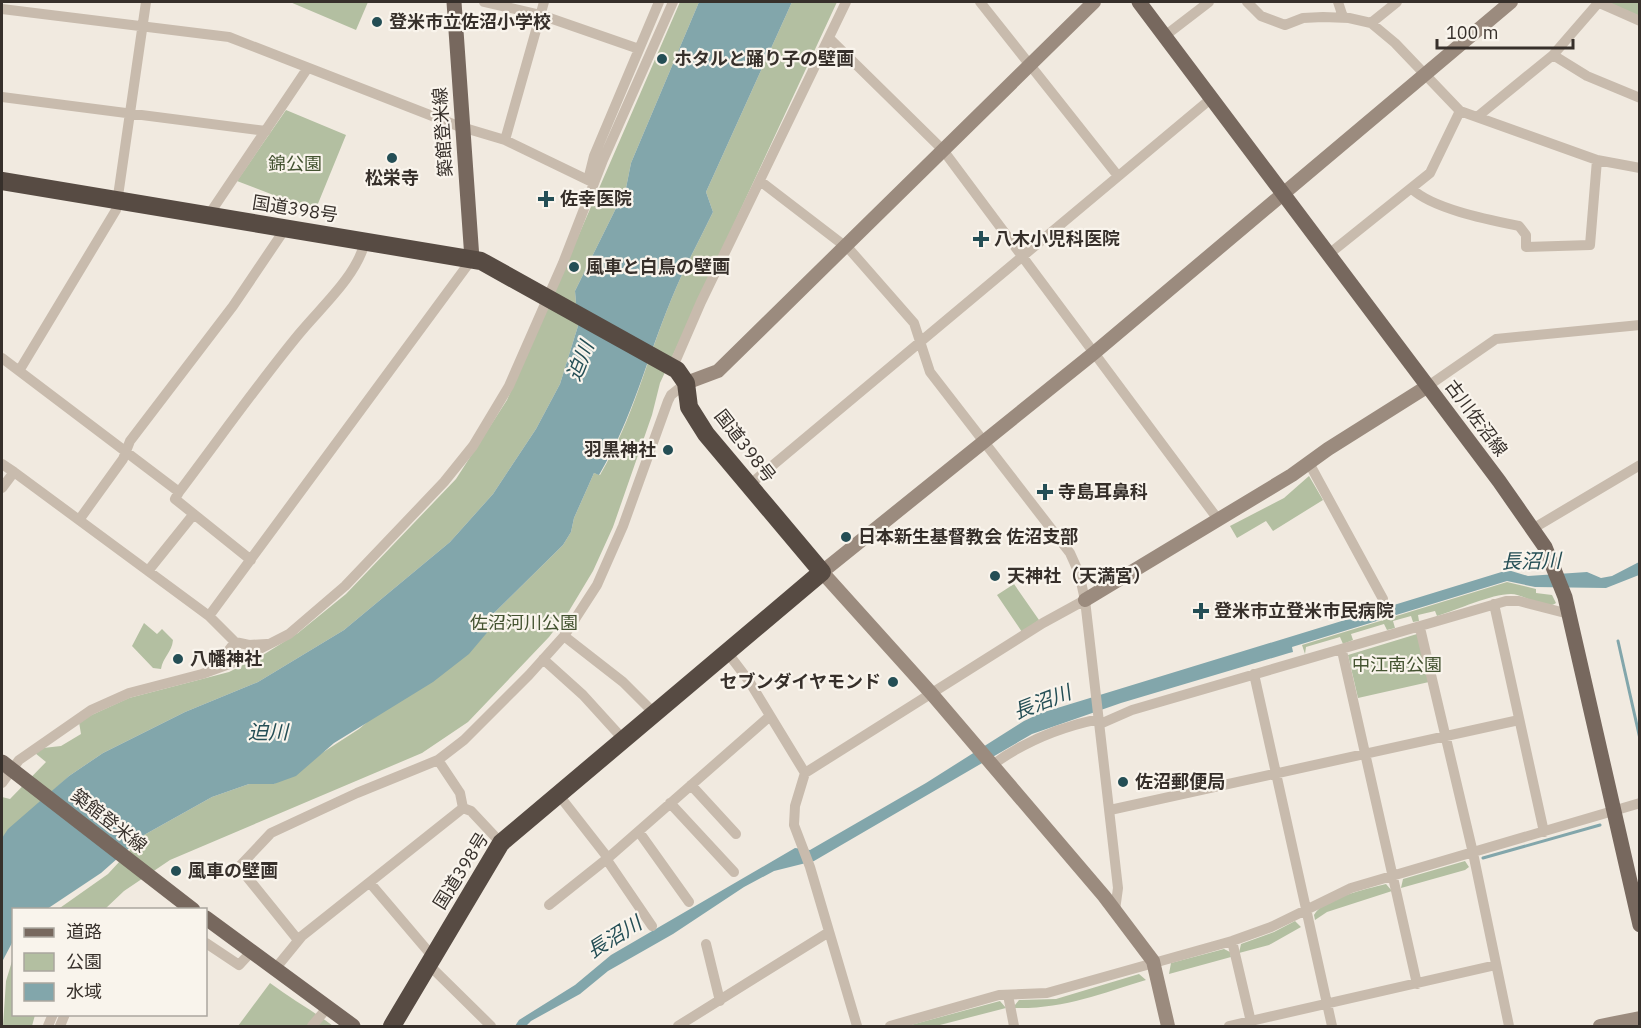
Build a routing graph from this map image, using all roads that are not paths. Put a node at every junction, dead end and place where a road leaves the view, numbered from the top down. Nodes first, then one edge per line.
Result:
1 (146, 2) edge
2 (454, 2) edge
3 (484, 2) edge
4 (544, 2) edge
5 (659, 2) edge
6 (673, 2) edge
7 (846, 2) edge
8 (980, 2) edge
9 (1094, 2) edge
10 (1139, 2) edge
11 (1209, 2) edge
12 (1247, 2) edge
13 (1338, 2) edge
14 (1397, 2) edge
15 (1511, 2) edge
16 (1598, 2) edge
17 (2, 9) edge
18 (541, 15) junction
19 (1343, 17) junction
20 (1640, 21) edge
21 (1371, 23) junction
22 (142, 25) junction
23 (1166, 35) junction
24 (829, 38) junction
25 (639, 49) junction
26 (1553, 55) junction
27 (1031, 64) junction
28 (307, 69) junction
29 (1424, 76) junction
30 (2, 97) edge
31 (1213, 97) junction
32 (1640, 98) edge
33 (1460, 111) junction
34 (132, 114) junction
35 (1477, 117) junction
36 (462, 127) junction
37 (266, 131) junction
38 (505, 140) junction
39 (943, 150) junction
40 (1597, 160) junction
41 (1640, 168) edge
42 (1118, 176) junction
43 (2, 181) edge
44 (591, 181) junction
45 (760, 181) junction
46 (1412, 189) junction
47 (1284, 193) junction
48 (119, 201) junction
49 (208, 216) junction
50 (285, 229) junction
51 (365, 242) junction
52 (846, 247) junction
53 (1329, 254) junction
54 (1022, 255) junction
55 (472, 259) junction
56 (548, 297) junction
57 (1640, 325) edge
58 (918, 342) junction
59 (1094, 353) junction
60 (2, 358) edge
61 (670, 366) junction
62 (19, 371) junction
63 (682, 386) junction
64 (1428, 386) junction
65 (985, 442) junction
66 (124, 452) junction
67 (1309, 463) junction
68 (2, 464) edge
69 (1640, 465) edge
70 (14, 472) junction
71 (748, 486) junction
72 (2, 488) edge
73 (179, 492) junction
74 (193, 515) junction
75 (1217, 518) junction
76 (79, 520) junction
77 (1534, 528) junction
78 (251, 560) junction
79 (148, 571) junction
80 (822, 572) junction
81 (1383, 599) dead end
82 (1085, 600) junction
83 (1494, 604) junction
84 (1569, 614) junction
85 (209, 616) junction
86 (1420, 628) junction
87 (564, 636) junction
88 (235, 642) junction
89 (273, 644) junction
90 (1342, 651) junction
91 (726, 652) junction
92 (543, 659) junction
93 (1254, 674) junction
94 (202, 675) junction
95 (931, 693) junction
96 (654, 713) junction
97 (770, 716) junction
98 (1099, 720) junction
99 (1518, 720) junction
100 (1445, 736) junction
101 (623, 739) junction
102 (1366, 753) junction
103 (438, 760) junction
104 (990, 764) junction
105 (6, 766) edge
106 (1275, 773) junction
107 (805, 774) junction
108 (2, 783) edge
109 (692, 785) junction
110 (558, 794) junction
111 (670, 803) junction
112 (1640, 803) edge
113 (463, 808) junction
114 (1110, 810) junction
115 (1614, 811) junction
116 (639, 831) junction
117 (1544, 832) junction
118 (736, 834) dead end
119 (501, 843) junction
120 (1473, 853) junction
121 (607, 859) junction
122 (734, 872) dead end
123 (1394, 875) junction
124 (370, 883) junction
125 (688, 902) dead end
126 (549, 905) dead end
127 (192, 908) edge
128 (1305, 909) junction
129 (1115, 910) junction
130 (207, 919) edge
131 (1639, 922) edge
132 (652, 926) dead end
133 (829, 932) junction
134 (298, 940) junction
135 (1232, 941) junction
136 (207, 944) edge
137 (706, 944) dead end
138 (251, 952) junction
139 (431, 961) junction
140 (1153, 961) junction
141 (1496, 965) junction
142 (275, 969) junction
143 (1417, 984) junction
144 (1008, 995) junction
145 (720, 1000) junction
146 (1328, 1005) junction
147 (327, 1008) junction
148 (1640, 1018) edge
149 (1251, 1022) junction
150 (312, 1026) edge
151 (353, 1026) edge
152 (392, 1026) edge
153 (491, 1026) edge
154 (678, 1026) edge
155 (856, 1026) edge
156 (890, 1026) edge
157 (1014, 1026) edge
158 (1168, 1026) edge
159 (1229, 1026) edge
160 (1332, 1026) edge
161 (1509, 1026) edge
162 (1600, 1026) edge

1 - 22 street
2 - 36 main road, 築館登米線
3 - 18 street
4 - 18 street
5 - 25 street
6 - 44 street
7 - 24 street
8 - 27 street
9 - 27 street
10 - 23 main road, 古川佐沼線
11 - 23 street
12 - 19 street
13 - 19 street
14 - 21 street
15 - 29 street
16 - 20 street
16 - 26 street
17 - 22 street
18 - 25 street
18 - 38 street
19 - 21 street
21 - 29 street
22 - 28 street
22 - 34 street
23 - 31 main road, 古川佐沼線
24 - 39 street
24 - 45 street
25 - 44 street
26 - 32 street
26 - 35 street
27 - 39 street
27 - 42 street
28 - 36 street
28 - 37 street
29 - 33 street
29 - 47 street
30 - 34 street
31 - 42 street
31 - 47 main road, 古川佐沼線
33 - 35 street
33 - 46 street
34 - 37 street
34 - 48 street
35 - 40 street
36 - 38 street
36 - 55 main road, 築館登米線
37 - 49 street
38 - 44 street
39 - 52 street
39 - 54 street
40 - 41 street
40 - 46 street
42 - 54 street
43 - 48 highway, 国道398号
44 - 56 street
45 - 52 street
45 - 61 street
46 - 53 street
47 - 53 main road, 古川佐沼線
47 - 59 street
48 - 49 highway, 国道398号
48 - 62 street
49 - 50 highway, 国道398号
50 - 51 highway, 国道398号
50 - 66 street
51 - 55 highway, 国道398号
51 - 73 street
52 - 58 street
52 - 63 street
53 - 64 main road, 古川佐沼線
54 - 58 street
54 - 59 street
55 - 56 highway, 国道398号
55 - 78 street
56 - 61 highway, 国道398号
56 - 89 street
57 - 64 street
58 - 65 street
58 - 71 street
59 - 65 street
59 - 75 street
60 - 62 street
61 - 63 highway, 国道398号
62 - 66 street
63 - 71 highway, 国道398号
63 - 87 street
64 - 67 street
64 - 77 main road, 古川佐沼線
65 - 80 street
65 - 82 street
66 - 73 street
66 - 76 street
67 - 75 street
67 - 81 street
68 - 70 street
69 - 77 street
70 - 72 street
70 - 76 street
71 - 80 highway, 国道398号
73 - 74 street
74 - 78 street
74 - 79 street
75 - 82 street
76 - 79 street
77 - 84 main road, 古川佐沼線
78 - 85 street
79 - 85 street
80 - 91 highway, 国道398号
80 - 95 street
82 - 95 street
82 - 98 street
83 - 84 street
83 - 86 street
83 - 99 street
84 - 115 main road, 古川佐沼線
85 - 88 street
86 - 90 street
86 - 100 street
87 - 92 street
87 - 96 street
88 - 89 street
88 - 94 street
89 - 94 street
90 - 93 street
90 - 102 street
91 - 96 highway, 国道398号
91 - 97 street
92 - 101 street
92 - 103 street
93 - 98 street
93 - 106 street
94 - 105 street
95 - 104 street
95 - 107 street
96 - 101 highway, 国道398号
97 - 107 street
97 - 109 street
98 - 104 street
98 - 114 street
99 - 100 street
99 - 117 street
100 - 102 street
100 - 120 street
101 - 110 highway, 国道398号
102 - 106 street
102 - 123 street
103 - 113 street
103 - 134 street
104 - 129 street
105 - 108 street
105 - 127 main road, 築館登米線
106 - 114 street
106 - 128 street
107 - 133 street
109 - 111 street
109 - 118 street
110 - 119 highway, 国道398号
110 - 121 street
111 - 116 street
111 - 122 street
112 - 115 street
113 - 119 street
113 - 124 street
114 - 129 street
115 - 117 street
115 - 131 main road, 古川佐沼線
116 - 121 street
116 - 125 street
117 - 120 street
119 - 139 highway, 国道398号
120 - 123 street
120 - 141 street
121 - 126 street
121 - 132 street
123 - 128 street
123 - 143 street
124 - 134 street
124 - 139 street
128 - 135 street
128 - 146 street
129 - 140 street
130 - 138 main road
133 - 145 street
133 - 155 street
134 - 142 street
135 - 140 street
135 - 149 street
136 - 138 street
137 - 145 street
138 - 142 main road
139 - 152 highway, 国道398号
139 - 153 street
140 - 144 street
140 - 158 street
141 - 143 street
141 - 161 street
142 - 147 main road
143 - 146 street
144 - 156 street
144 - 157 street
145 - 154 street
146 - 149 street
146 - 160 street
147 - 150 street
147 - 151 main road
148 - 162 street
149 - 159 street

